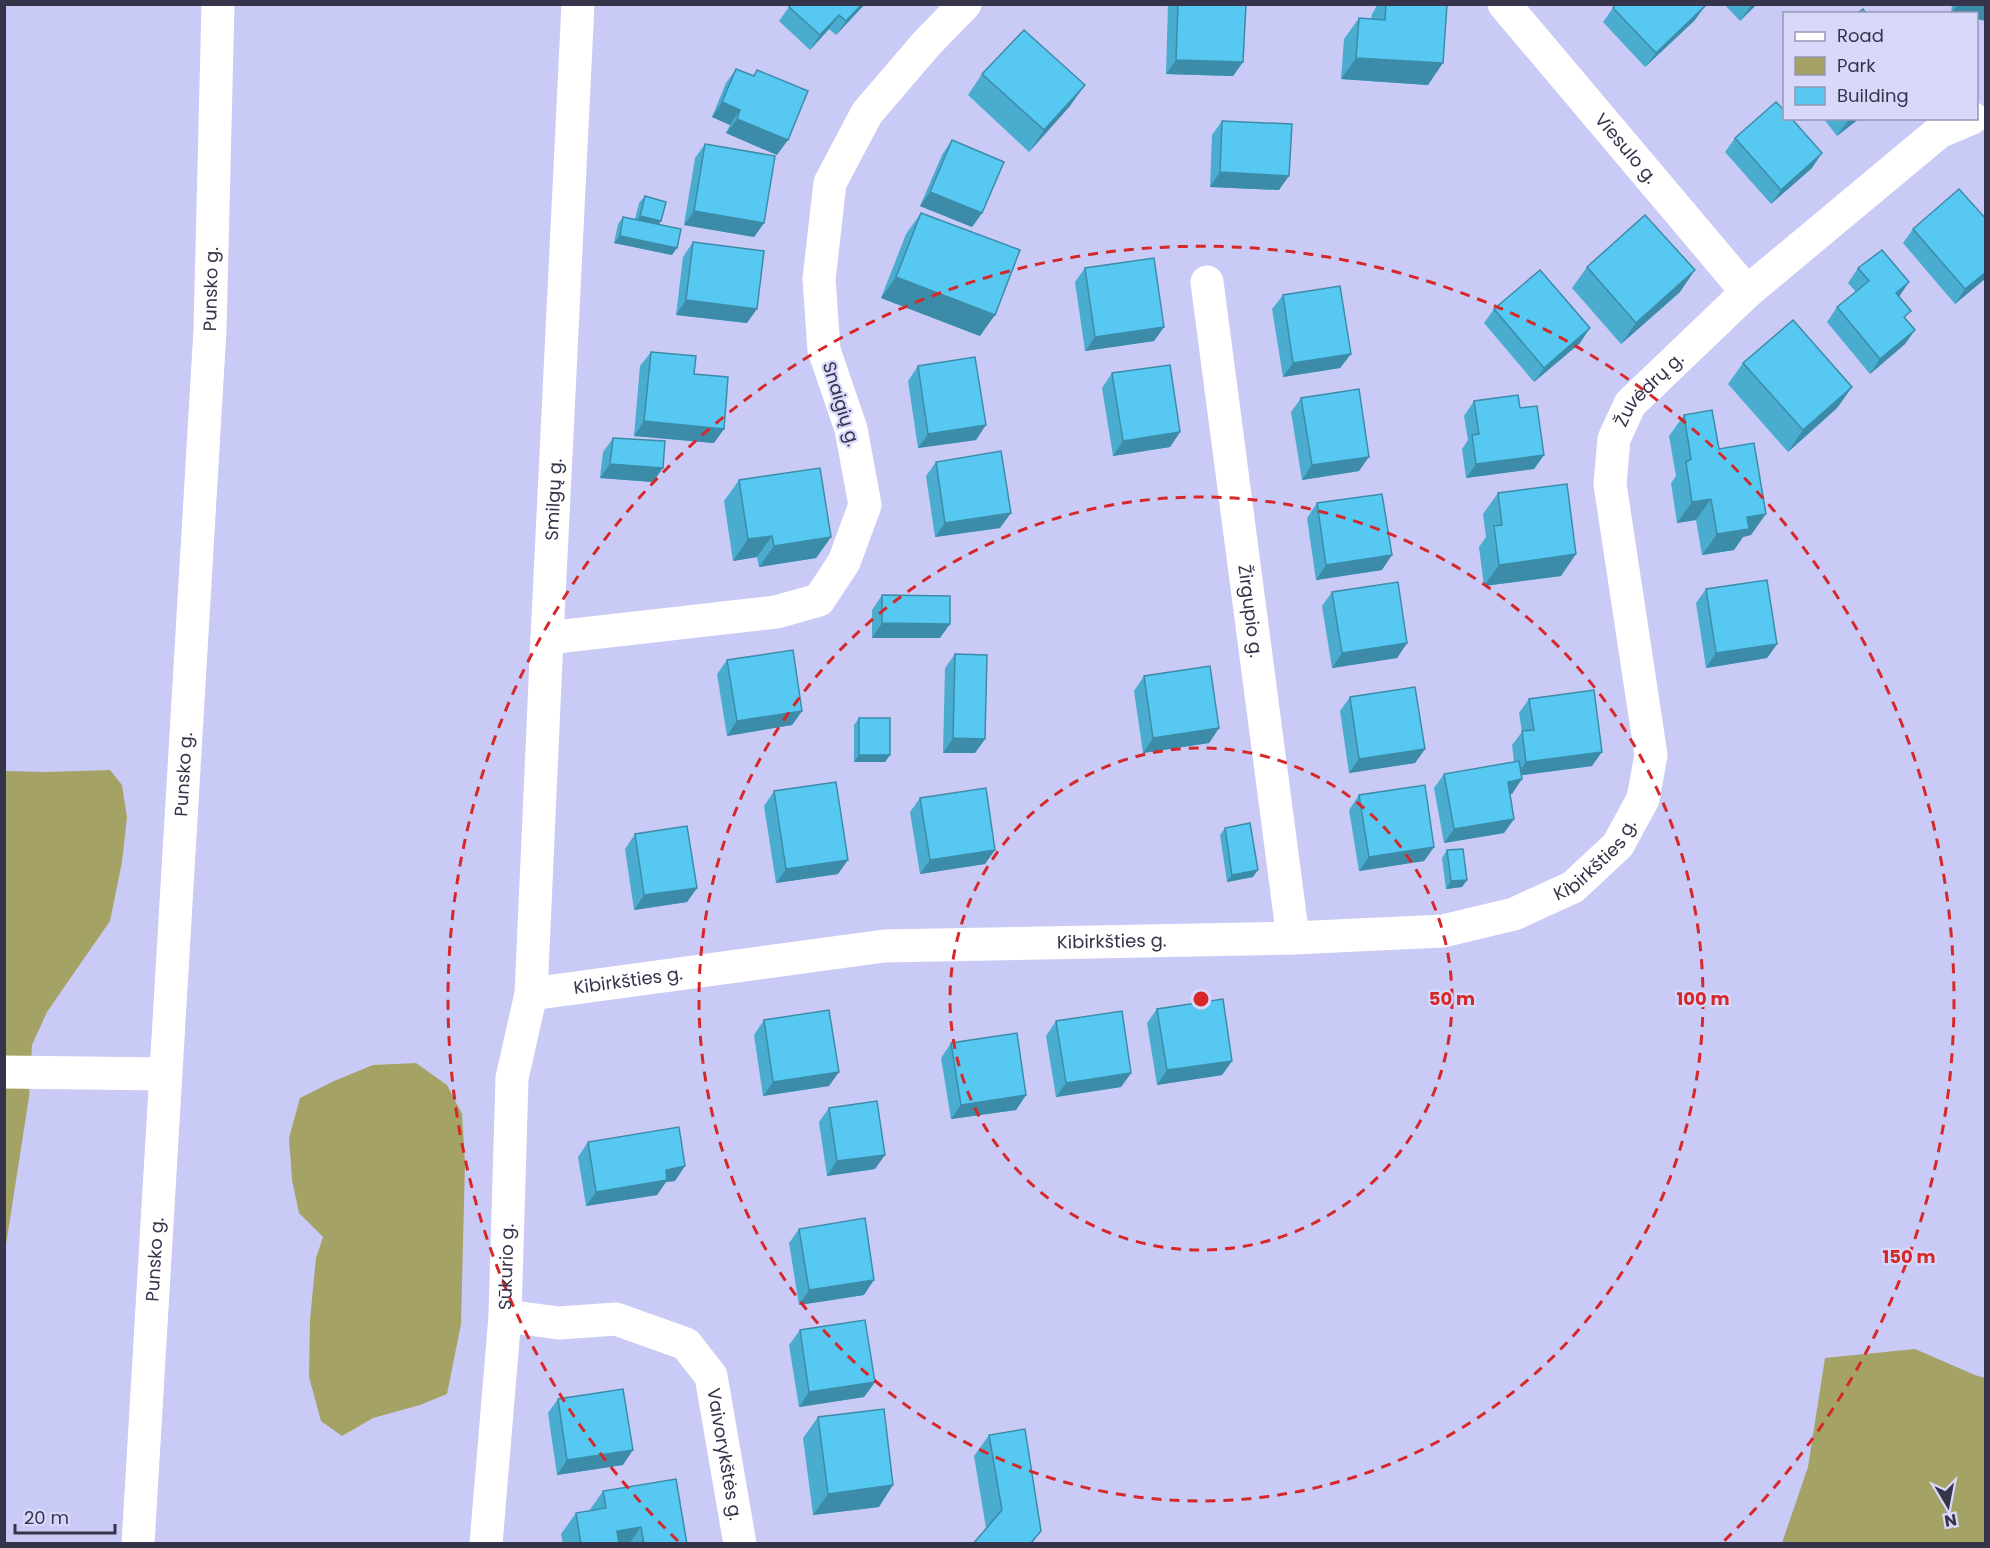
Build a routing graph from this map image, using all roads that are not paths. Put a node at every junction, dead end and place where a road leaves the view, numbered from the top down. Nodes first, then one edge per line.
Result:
1 (218, 4) edge
2 (578, 4) edge
3 (964, 4) edge
4 (1504, 4) edge
5 (1967, 120) edge
6 (1208, 282) dead end
7 (1747, 292) junction
8 (547, 638) junction
9 (1643, 799) joint
10 (1293, 938) junction
11 (531, 994) junction
12 (4, 1072) edge
13 (165, 1074) junction
14 (505, 1316) junction
15 (138, 1544) edge
16 (486, 1544) edge
17 (740, 1544) edge

1 - 13 street, Punsko g.
2 - 8 street, Smilgų g.
3 - 8 street, Snaigių g.
4 - 7 street, Viesulo g.
5 - 7 street, Žuvėdrų g.
6 - 10 street, Žirgupio g.
7 - 9 street, Žuvėdrų g.
8 - 11 street, Smilgų g.
9 - 10 street, Kibirkšties g.
10 - 11 street, Kibirkšties g.
11 - 14 street, Sūkurio g.
12 - 13 street
13 - 15 street, Punsko g.
14 - 16 street, Sūkurio g.
14 - 17 street, Vaivorykštės g.

